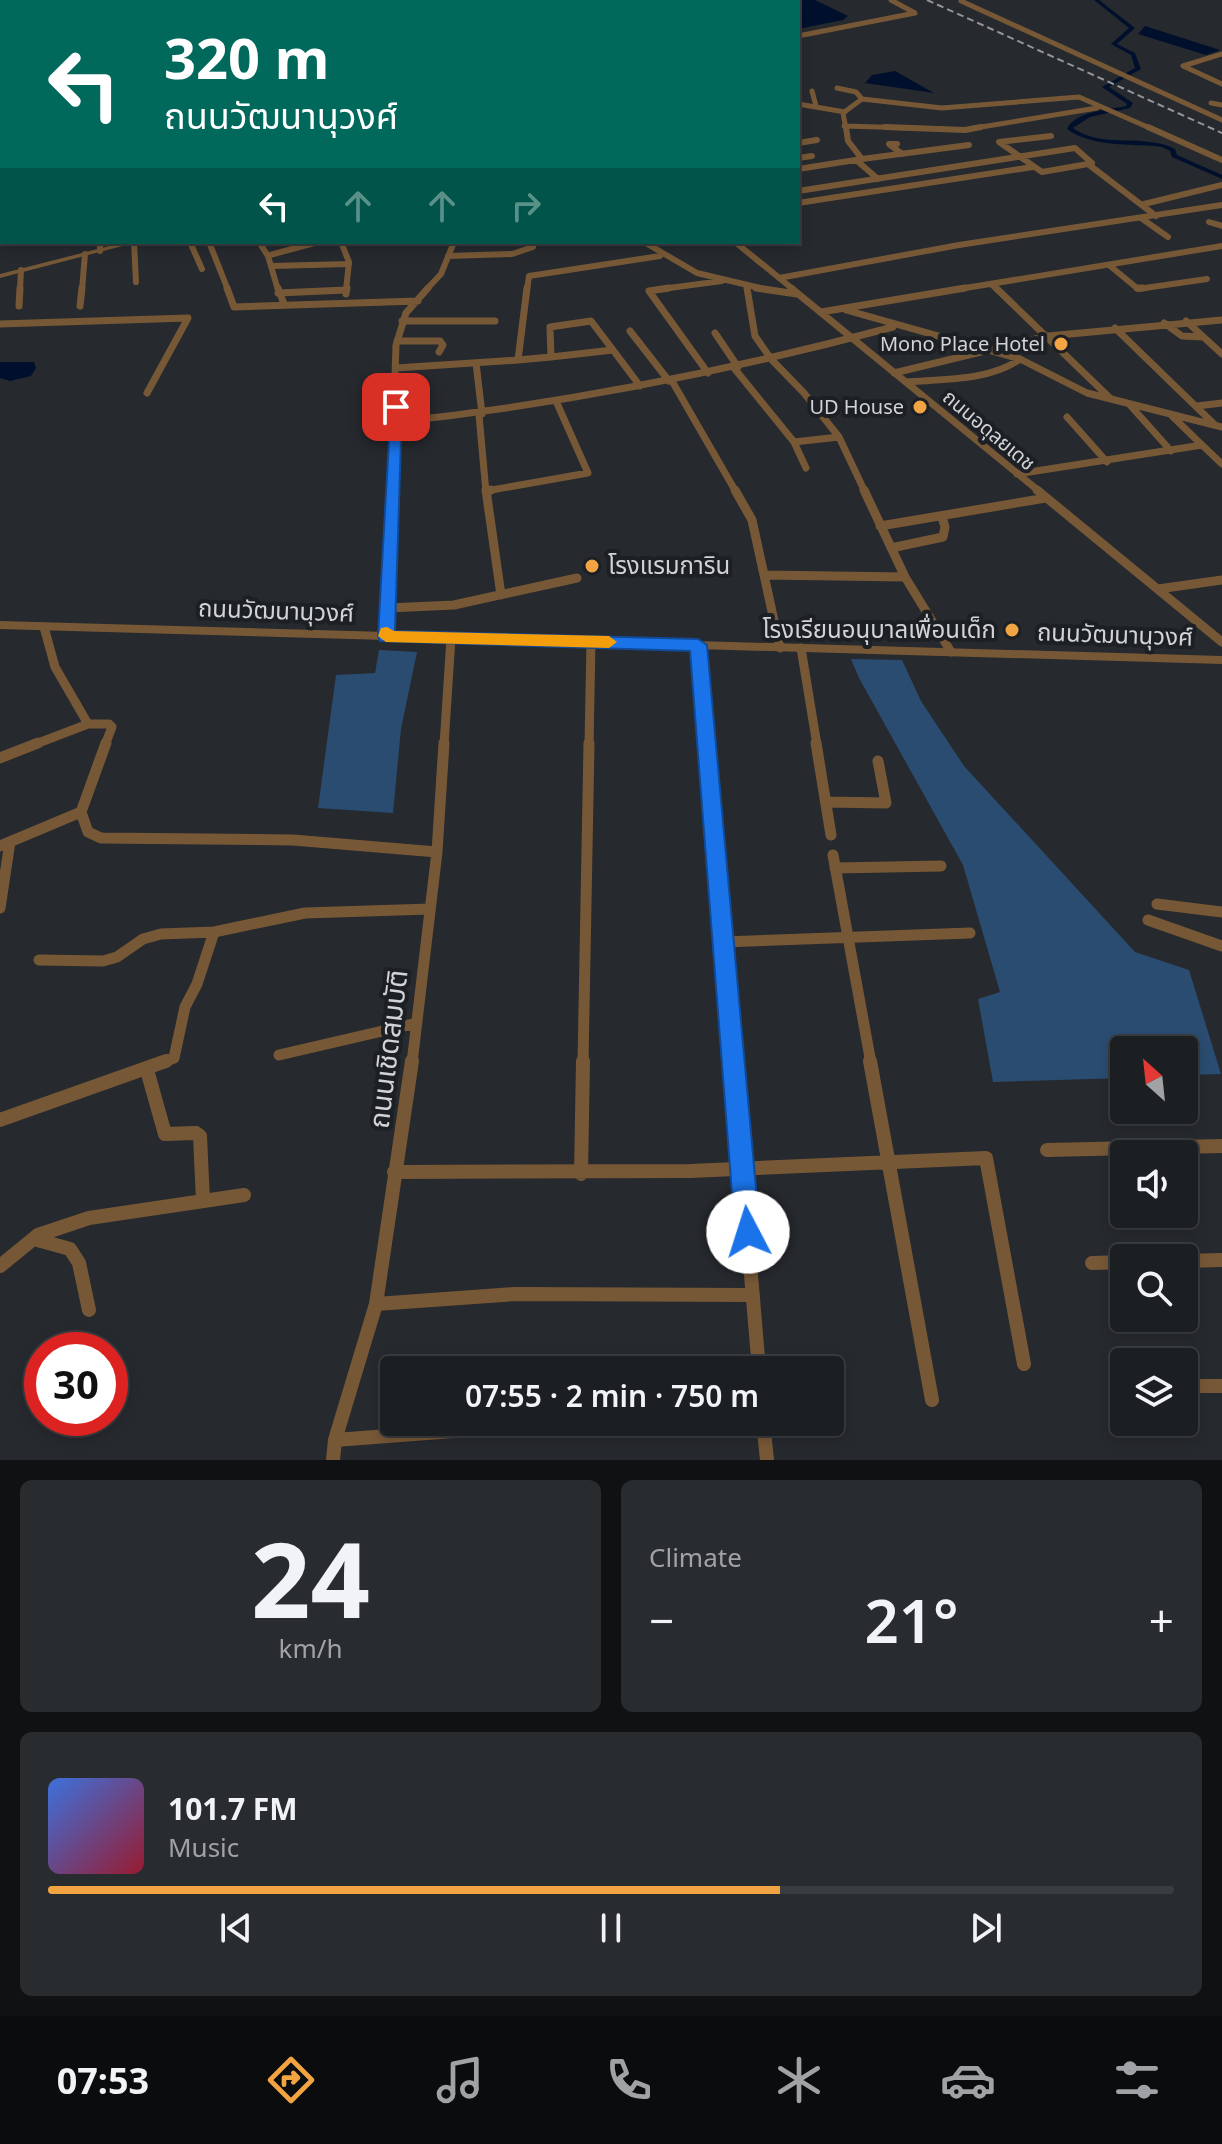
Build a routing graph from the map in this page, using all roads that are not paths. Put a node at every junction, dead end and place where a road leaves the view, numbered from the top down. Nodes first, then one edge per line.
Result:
1 (891, 0) edge
2 (961, 0) edge
3 (800, 36) edge
4 (1220, 53) edge
5 (1222, 84) edge
6 (837, 88) dead end
7 (812, 91) dead end
8 (862, 99) junction
9 (1211, 103) dead end
10 (800, 104) edge
11 (1222, 105) edge
12 (816, 106) junction
13 (1100, 109) junction
14 (845, 112) junction
15 (1222, 120) edge
16 (844, 126) junction
17 (896, 128) junction
18 (1051, 136) dead end
19 (817, 140) dead end
20 (800, 143) edge
21 (969, 145) dead end
22 (902, 154) junction
23 (812, 156) dead end
24 (800, 158) edge
25 (1019, 158) junction
26 (859, 160) junction
27 (1222, 160) edge
28 (1088, 164) junction
29 (1033, 167) junction
30 (800, 169) edge
31 (878, 179) junction
32 (1222, 185) edge
33 (812, 189) junction
34 (800, 191) edge
35 (822, 199) junction
36 (800, 203) edge
37 (1144, 204) junction
38 (1222, 205) edge
39 (1156, 216) junction
40 (1141, 218) junction
41 (1209, 222) dead end
42 (1222, 226) edge
43 (1168, 237) dead end
44 (134, 244) edge
45 (191, 244) edge
46 (210, 244) edge
47 (261, 244) edge
48 (311, 244) edge
49 (342, 244) edge
50 (355, 244) edge
51 (453, 244) edge
52 (646, 244) edge
53 (737, 244) edge
54 (100, 246) edge
55 (1222, 246) edge
56 (533, 247) dead end
57 (85, 254) junction
58 (348, 254) junction
59 (270, 255) junction
60 (448, 256) junction
61 (660, 256) junction
62 (349, 264) junction
63 (1109, 265) junction
64 (272, 266) junction
65 (202, 269) dead end
66 (21, 270) junction
67 (0, 276) edge
68 (779, 278) junction
69 (1207, 279) dead end
70 (722, 281) junction
71 (136, 282) dead end
72 (991, 284) junction
73 (747, 288) junction
74 (346, 290) junction
75 (278, 293) junction
76 (799, 294) junction
77 (418, 301) junction
78 (346, 302) junction
79 (284, 304) junction
80 (19, 306) dead end
81 (80, 306) dead end
82 (840, 308) junction
83 (821, 312) junction
84 (1222, 320) edge
85 (402, 321) junction
86 (495, 321) dead end
87 (1186, 321) junction
88 (1164, 323) junction
89 (0, 324) edge
90 (893, 327) dead end
91 (1115, 328) junction
92 (630, 331) dead end
93 (715, 333) dead end
94 (1048, 336) junction
95 (1203, 337) junction
96 (852, 338) junction
97 (397, 341) junction
98 (990, 349) junction
99 (613, 350) junction
100 (439, 352) dead end
101 (1222, 354) edge
102 (551, 357) junction
103 (771, 359) junction
104 (1020, 359) junction
105 (518, 360) junction
106 (476, 363) junction
107 (736, 367) junction
108 (396, 368) junction
109 (708, 373) junction
110 (894, 373) junction
111 (671, 381) junction
112 (906, 382) junction
113 (640, 386) junction
114 (147, 393) dead end
115 (1111, 399) junction
116 (556, 401) junction
117 (1222, 403) edge
118 (1130, 405) junction
119 (1197, 406) junction
120 (481, 414) junction
121 (1172, 415) junction
122 (1067, 417) dead end
123 (396, 422) junction
124 (1219, 426) edge
125 (839, 437) junction
126 (794, 442) junction
127 (1202, 445) junction
128 (1171, 451) junction
129 (1107, 462) junction
130 (1222, 464) edge
131 (806, 468) dead end
132 (1017, 474) junction
133 (486, 491) junction
134 (1046, 498) junction
135 (942, 517) junction
136 (880, 526) junction
137 (891, 548) junction
138 (764, 575) junction
139 (905, 577) junction
140 (577, 578) dead end
141 (1222, 580) edge
142 (1158, 589) junction
143 (501, 595) junction
144 (388, 608) junction
145 (0, 625) edge
146 (44, 627) junction
147 (386, 636) junction
148 (451, 638) junction
149 (591, 641) junction
150 (1222, 642) edge
151 (698, 645) junction
152 (780, 648) junction
153 (801, 648) junction
154 (951, 652) junction
155 (1222, 660) edge
156 (88, 724) junction
157 (0, 758) edge
158 (878, 761) dead end
159 (826, 802) junction
160 (81, 812) junction
161 (831, 835) dead end
162 (5, 844) edge
163 (437, 852) junction
164 (941, 866) dead end
165 (1157, 904) dead end
166 (0, 908) edge
167 (430, 909) junction
168 (1222, 912) edge
169 (1148, 920) dead end
170 (214, 932) junction
171 (970, 933) dead end
172 (849, 936) junction
173 (723, 942) junction
174 (1222, 946) edge
175 (39, 960) dead end
176 (417, 1023) junction
177 (279, 1055) dead end
178 (147, 1070) junction
179 (0, 1120) edge
180 (1222, 1146) edge
181 (1047, 1150) dead end
182 (891, 1164) junction
183 (742, 1168) junction
184 (394, 1172) junction
185 (581, 1174) junction
186 (244, 1195) dead end
187 (203, 1201) junction
188 (34, 1239) junction
189 (1222, 1260) edge
190 (1198, 1261) edge
191 (1110, 1262) edge
192 (1092, 1263) dead end
193 (0, 1266) edge
194 (753, 1295) junction
195 (376, 1304) junction
196 (89, 1310) dead end
197 (758, 1356) edge
198 (1024, 1364) dead end
199 (1198, 1386) edge
200 (1222, 1386) edge
201 (932, 1400) dead end
202 (388, 1436) edge
203 (764, 1436) edge
204 (335, 1440) junction
205 (333, 1460) edge
206 (767, 1460) edge

1 - 3 street
2 - 15 street
4 - 5 street
6 - 8 street
7 - 12 street
8 - 13 street
8 - 14 street
9 - 11 street
10 - 12 street
12 - 14 street
13 - 17 street
13 - 27 street
14 - 16 street
16 - 17 street
16 - 26 street
17 - 22 street
18 - 25 street
19 - 20 street
21 - 22 street
22 - 26 street
23 - 24 street
25 - 28 street
25 - 29 street
25 - 31 street
26 - 30 street
26 - 31 street
28 - 29 street
28 - 37 street
29 - 35 street
31 - 33 street
32 - 37 street
33 - 34 street
33 - 35 street
35 - 36 street
37 - 39 street
38 - 39 street
39 - 40 street
40 - 43 street
40 - 68 street
41 - 42 street
44 - 71 street
45 - 65 street
46 - 79 street
47 - 59 street
48 - 59 street
49 - 58 street
50 - 58 street
51 - 60 street
52 - 61 street
53 - 68 street, ถนนอดุลยเดช
54 - 57 street
55 - 63 street
56 - 60 street
57 - 66 street
57 - 81 street
58 - 62 street
59 - 64 street
60 - 77 street
61 - 70 street
61 - 105 street
62 - 64 street
62 - 74 street
63 - 69 street
63 - 72 street
64 - 75 street
66 - 67 street
66 - 80 street
68 - 76 street, ถนนอดุลยเดช
70 - 73 street
70 - 109 street
72 - 82 street
72 - 94 street
73 - 76 street
73 - 103 street
74 - 75 street
74 - 78 street
75 - 79 street
76 - 83 street, ถนนอดุลยเดช
77 - 78 street
77 - 85 street
78 - 79 street
82 - 83 street
82 - 98 street
83 - 96 street, ถนนอดุลยเดช
84 - 87 street
85 - 86 street
85 - 97 street
87 - 88 street
87 - 95 street
88 - 91 street
88 - 95 street
89 - 114 street
90 - 96 street
91 - 94 street
91 - 119 street
92 - 111 street
93 - 107 street
94 - 98 street
94 - 115 street
95 - 101 street
96 - 103 street
96 - 110 street, ถนนอดุลยเดช
97 - 100 street
97 - 108 street
98 - 104 street
98 - 110 street
99 - 102 street
99 - 102 street
99 - 113 street
102 - 105 street
103 - 107 street
103 - 125 street
104 - 112 street
104 - 115 street
105 - 106 street
106 - 108 street
106 - 120 street
107 - 109 street
107 - 126 street
108 - 123 street
109 - 111 street
110 - 112 street, ถนนอดุลยเดช
111 - 113 street
111 - 138 street
112 - 132 street, ถนนอดุลยเดช
113 - 116 street
115 - 118 street
116 - 120 street
116 - 133 street
117 - 119 street
118 - 121 street
118 - 128 street
119 - 124 street
120 - 123 street
120 - 133 street
121 - 124 street
121 - 127 street
122 - 129 street
123 - 144 street
125 - 126 street
125 - 136 street
126 - 131 street
127 - 128 street
127 - 130 street
128 - 129 street
129 - 132 street
132 - 134 street, ถนนอดุลยเดช
133 - 143 street
134 - 135 street
134 - 142 street, ถนนอดุลยเดช
135 - 136 street
135 - 137 street
136 - 137 street
137 - 139 street
138 - 139 street
138 - 152 street
139 - 154 street
140 - 143 street
141 - 142 street
142 - 150 street, ถนนอดุลยเดช
143 - 144 street
144 - 147 street
145 - 146 street, ถนนวัฒนานุวงศ์
146 - 147 street, ถนนวัฒนานุวงศ์
146 - 156 street
147 - 148 street, ถนนวัฒนานุวงศ์
148 - 149 street, ถนนวัฒนานุวงศ์
148 - 163 street, ถนนเชิดสมบัติ
149 - 151 street, ถนนวัฒนานุวงศ์
149 - 185 street
151 - 152 street, ถนนวัฒนานุวงศ์
151 - 173 street
152 - 153 street, ถนนวัฒนานุวงศ์
153 - 154 street, ถนนวัฒนานุวงศ์
153 - 159 street
154 - 155 street, ถนนวัฒนานุวงศ์
156 - 157 street
156 - 160 street
158 - 159 street
159 - 161 street
160 - 162 street
160 - 163 street
162 - 166 street
163 - 167 street, ถนนเชิดสมบัติ
164 - 172 street
165 - 168 street
167 - 170 street
167 - 176 street, ถนนเชิดสมบัติ
169 - 174 street
170 - 175 street
170 - 178 street
171 - 172 street
172 - 173 street
172 - 182 street
173 - 183 street
176 - 177 street
176 - 184 street, ถนนเชิดสมบัติ
178 - 179 street
178 - 187 street
180 - 181 street
182 - 183 street
182 - 198 street
182 - 201 street
183 - 185 street
183 - 194 street
184 - 185 street
184 - 195 street, ถนนเชิดสมบัติ
186 - 187 street
187 - 188 street
188 - 193 street
188 - 196 street
189 - 190 street
191 - 192 street
194 - 195 street
194 - 197 street
195 - 204 street, ถนนเชิดสมบัติ
199 - 200 street
202 - 204 street
203 - 206 street
204 - 205 street, ถนนเชิดสมบัติ

